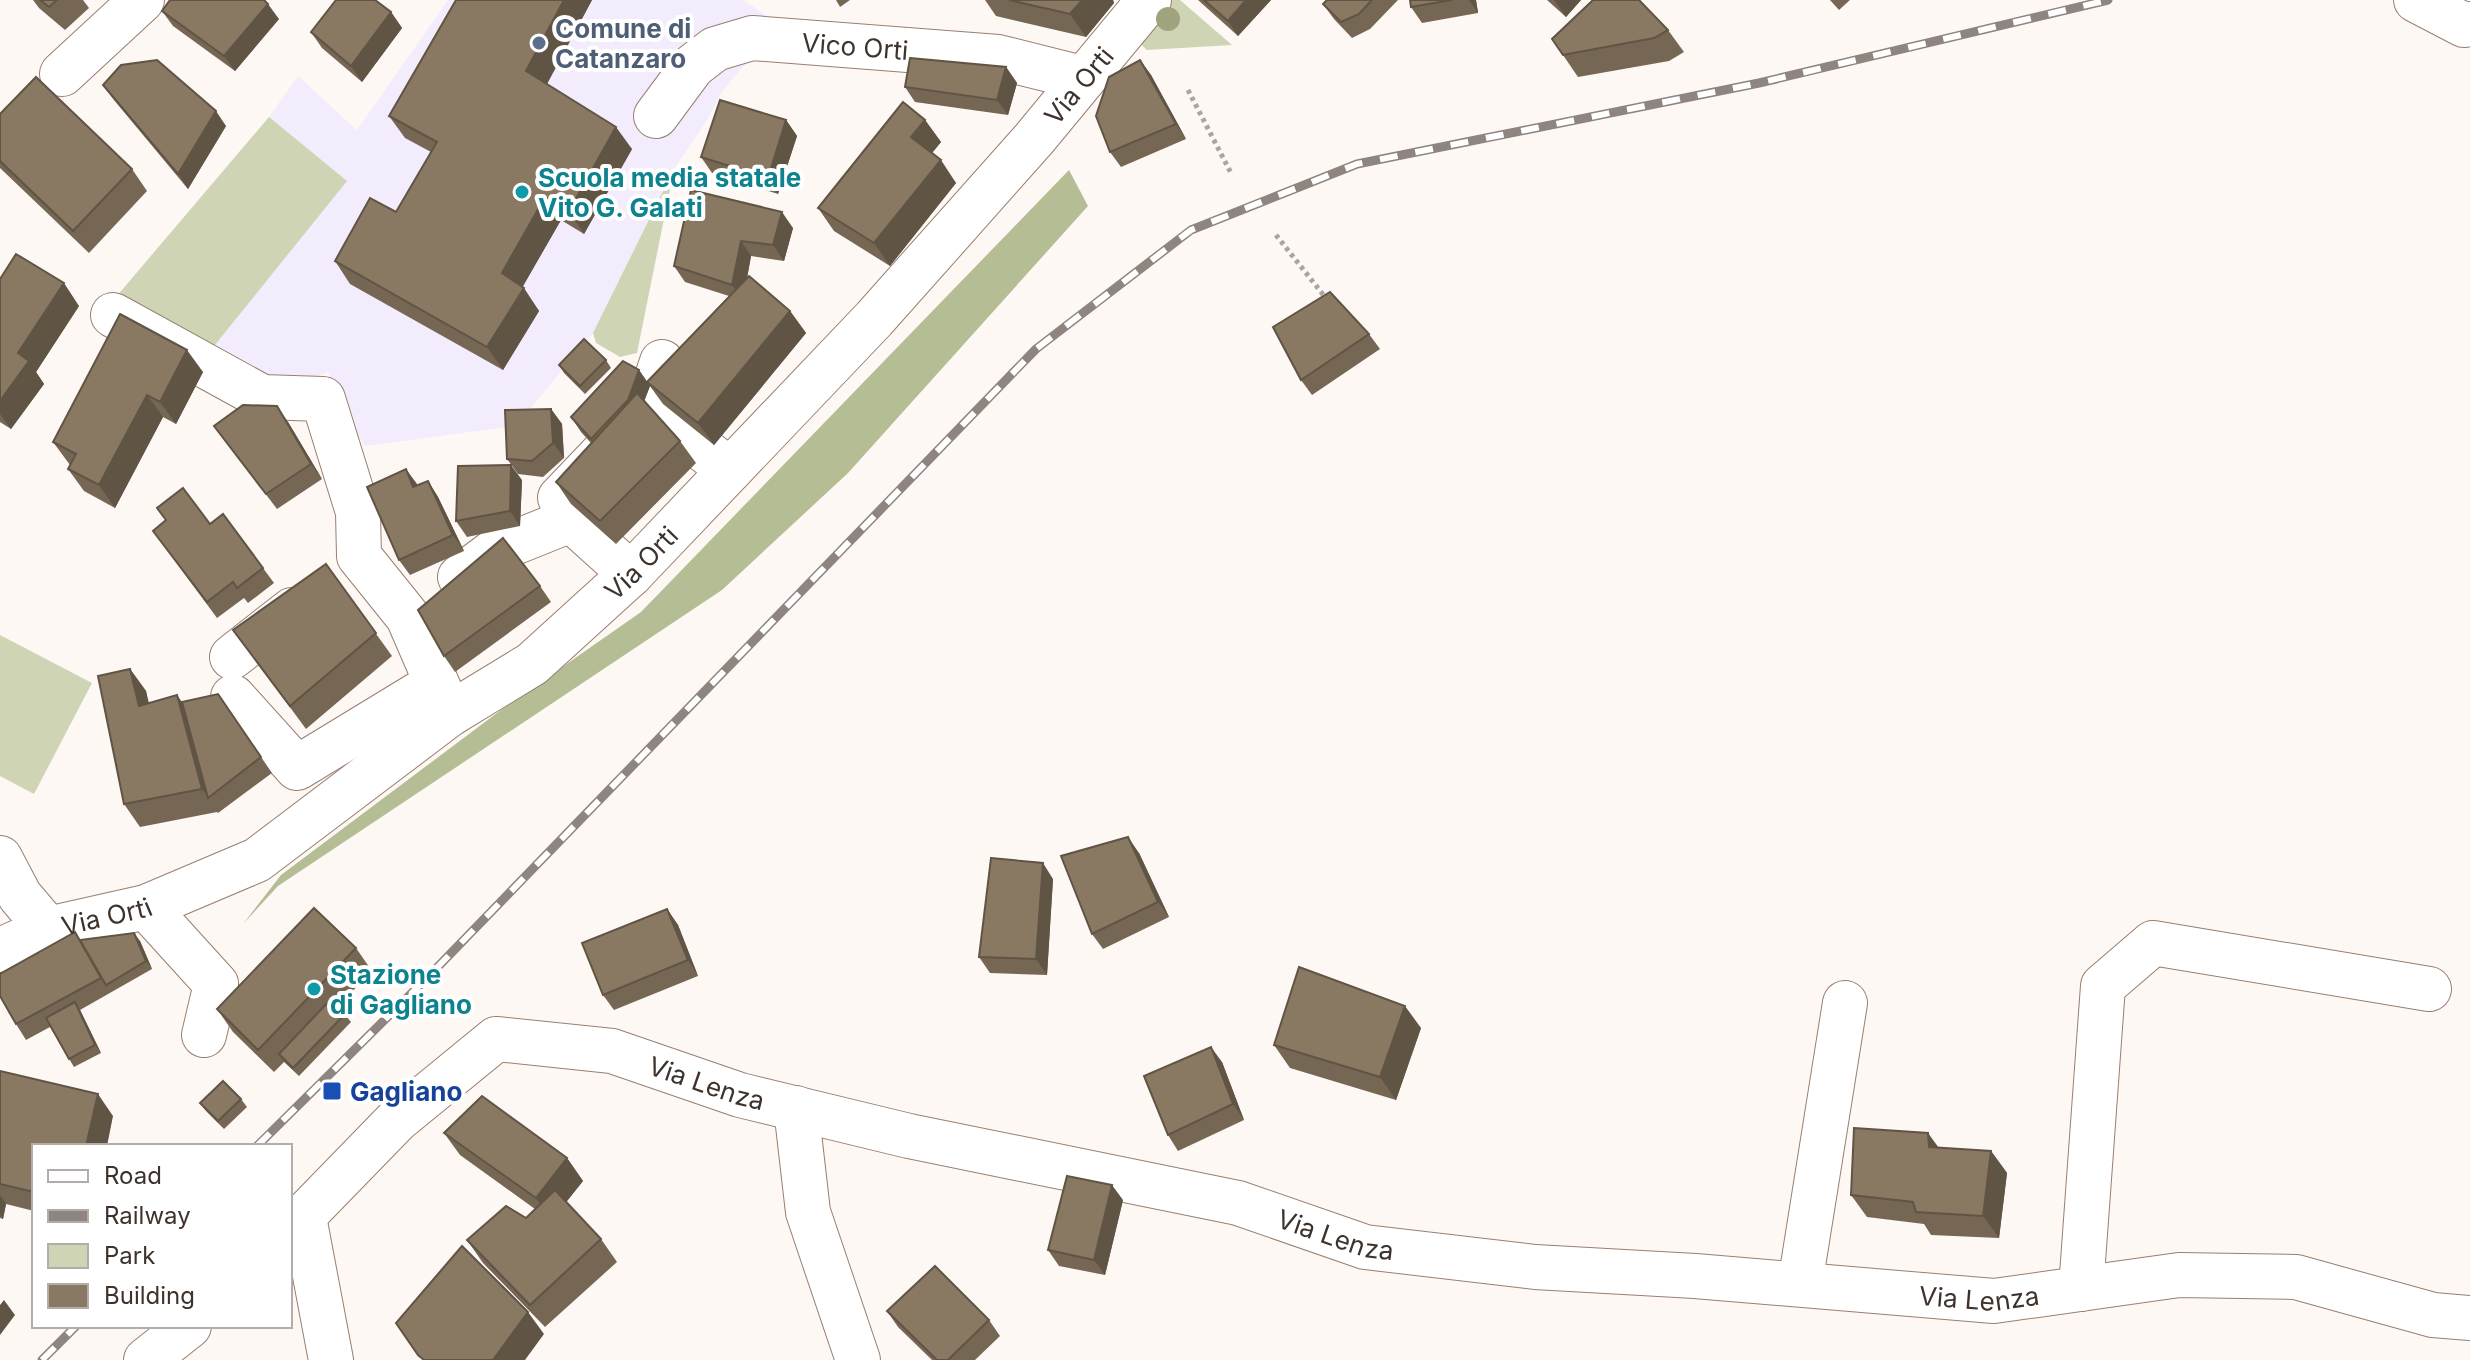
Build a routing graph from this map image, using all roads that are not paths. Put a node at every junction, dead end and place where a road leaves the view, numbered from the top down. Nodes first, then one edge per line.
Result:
1 (142, 0) edge
2 (2416, 0) edge
3 (1142, 3) edge
4 (2470, 24) edge
5 (62, 74) dead end
6 (1082, 78) junction
7 (656, 116) dead end
8 (113, 315) dead end
9 (662, 362) edge
10 (647, 407) junction
11 (730, 470) junction
12 (571, 520) junction
13 (359, 556) junction
14 (631, 574) junction
15 (408, 617) junction
16 (443, 699) junction
17 (0, 858) edge
18 (146, 907) junction
19 (48, 929) junction
20 (0, 950) edge
21 (2429, 989) dead end
22 (1845, 1003) dead end
23 (204, 1035) dead end
24 (796, 1108) junction
25 (297, 1224) edge
26 (1800, 1284) junction
27 (2081, 1289) junction
28 (2470, 1318) edge
29 (186, 1328) edge
30 (146, 1360) edge
31 (331, 1360) edge
32 (858, 1360) edge

1 - 5 street
2 - 4 street
3 - 6 street, Via Orti
6 - 7 street, Vico Orti
6 - 11 street, Via Orti
8 - 13 street
9 - 10 street
10 - 11 street
10 - 12 street
11 - 14 street, Via Orti
12 - 14 street
12 - 15 street
13 - 15 street
13 - 16 street
14 - 16 street, Via Orti
15 - 16 street
16 - 18 street, Via Orti
17 - 19 street
18 - 19 street, Via Orti
18 - 23 street
19 - 20 street, Via Orti
21 - 27 street
22 - 26 street
24 - 25 street, Via Lenza
24 - 26 street, Via Lenza
24 - 32 street
25 - 31 street
26 - 27 street, Via Lenza
27 - 28 street, Via Lenza
29 - 30 street

